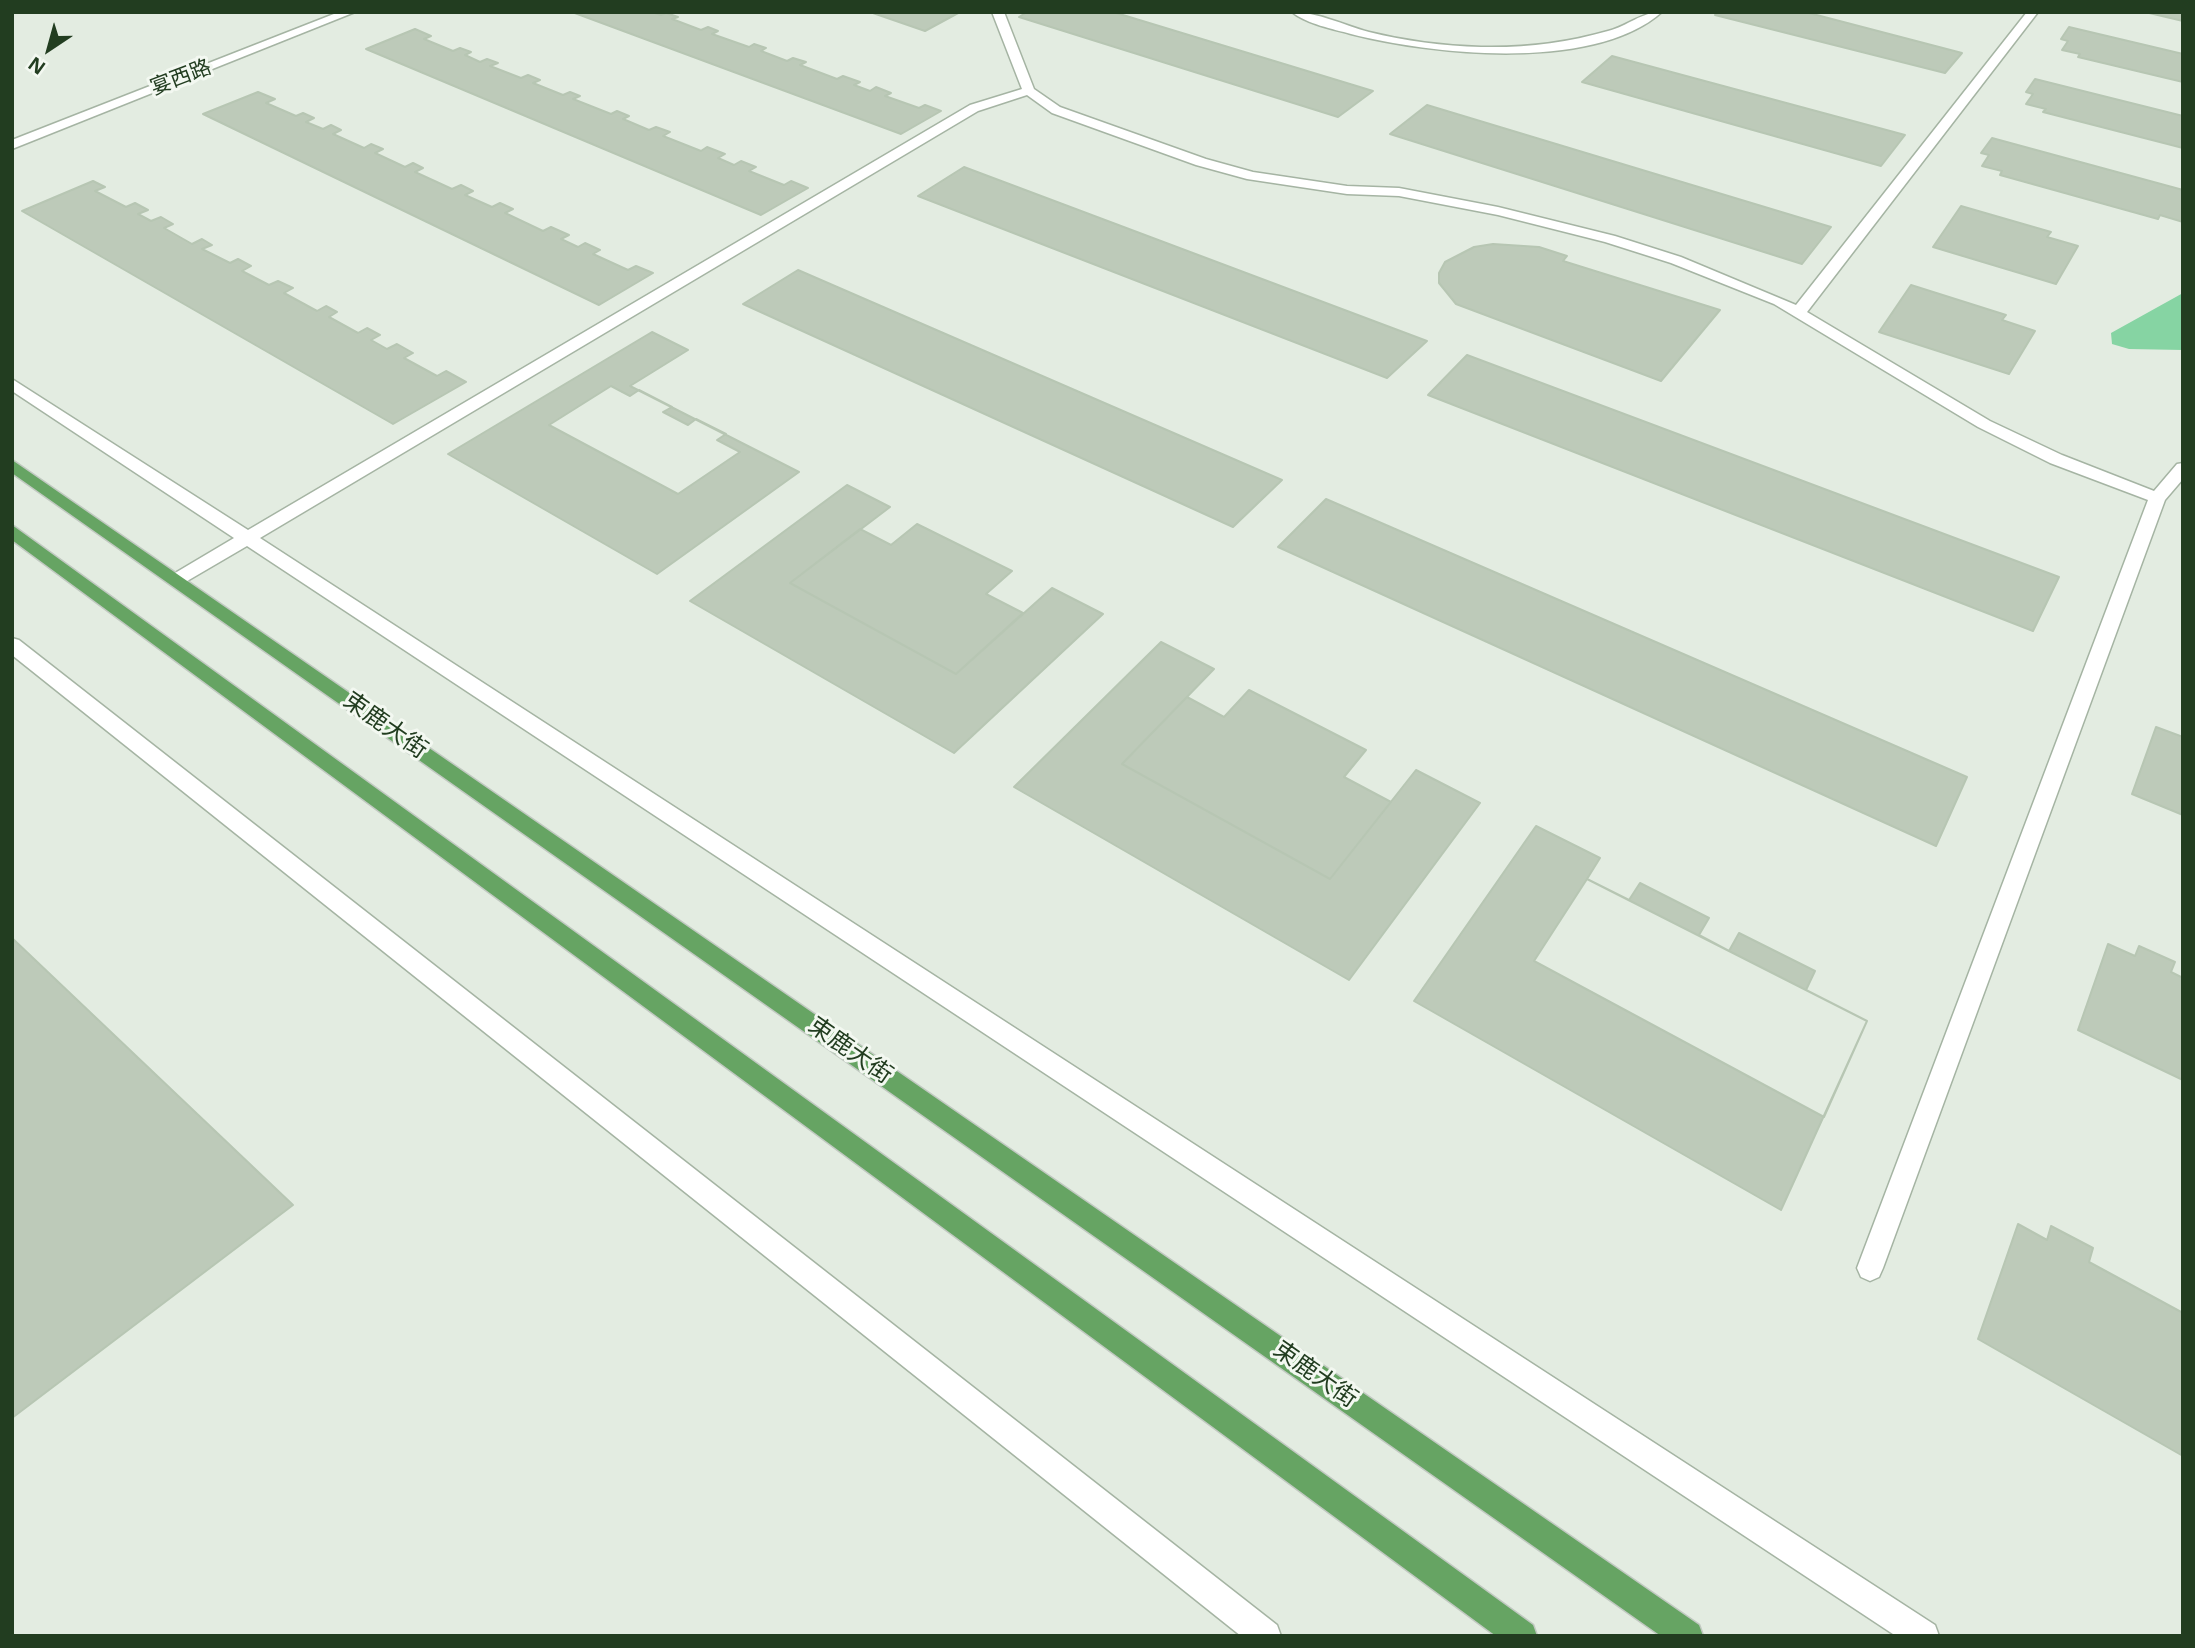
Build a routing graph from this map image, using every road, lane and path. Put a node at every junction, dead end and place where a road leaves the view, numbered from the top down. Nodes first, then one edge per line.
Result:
1 (350, 12) edge
2 (998, 12) edge
3 (1297, 12) edge
4 (1657, 12) edge
5 (2032, 12) edge
6 (1029, 91) junction
7 (12, 145) edge
8 (1798, 313) junction
9 (12, 384) edge
10 (12, 465) edge
11 (2183, 468) edge
12 (2157, 498) junction
13 (12, 531) edge
14 (248, 538) junction
15 (176, 580) junction
16 (12, 645) edge
17 (1870, 1268) dead end
18 (1266, 1636) edge
19 (1522, 1636) edge
20 (1688, 1636) edge
21 (1924, 1636) edge

1 - 7 street, 宴西路
2 - 6 street
3 - 4 street
5 - 8 street
6 - 8 street
6 - 14 street
8 - 12 street
9 - 14 street
10 - 15 main road, 束鹿大街
11 - 12 street
12 - 17 street
13 - 19 main road
14 - 15 street
14 - 21 street
15 - 20 main road, 束鹿大街
16 - 18 street

